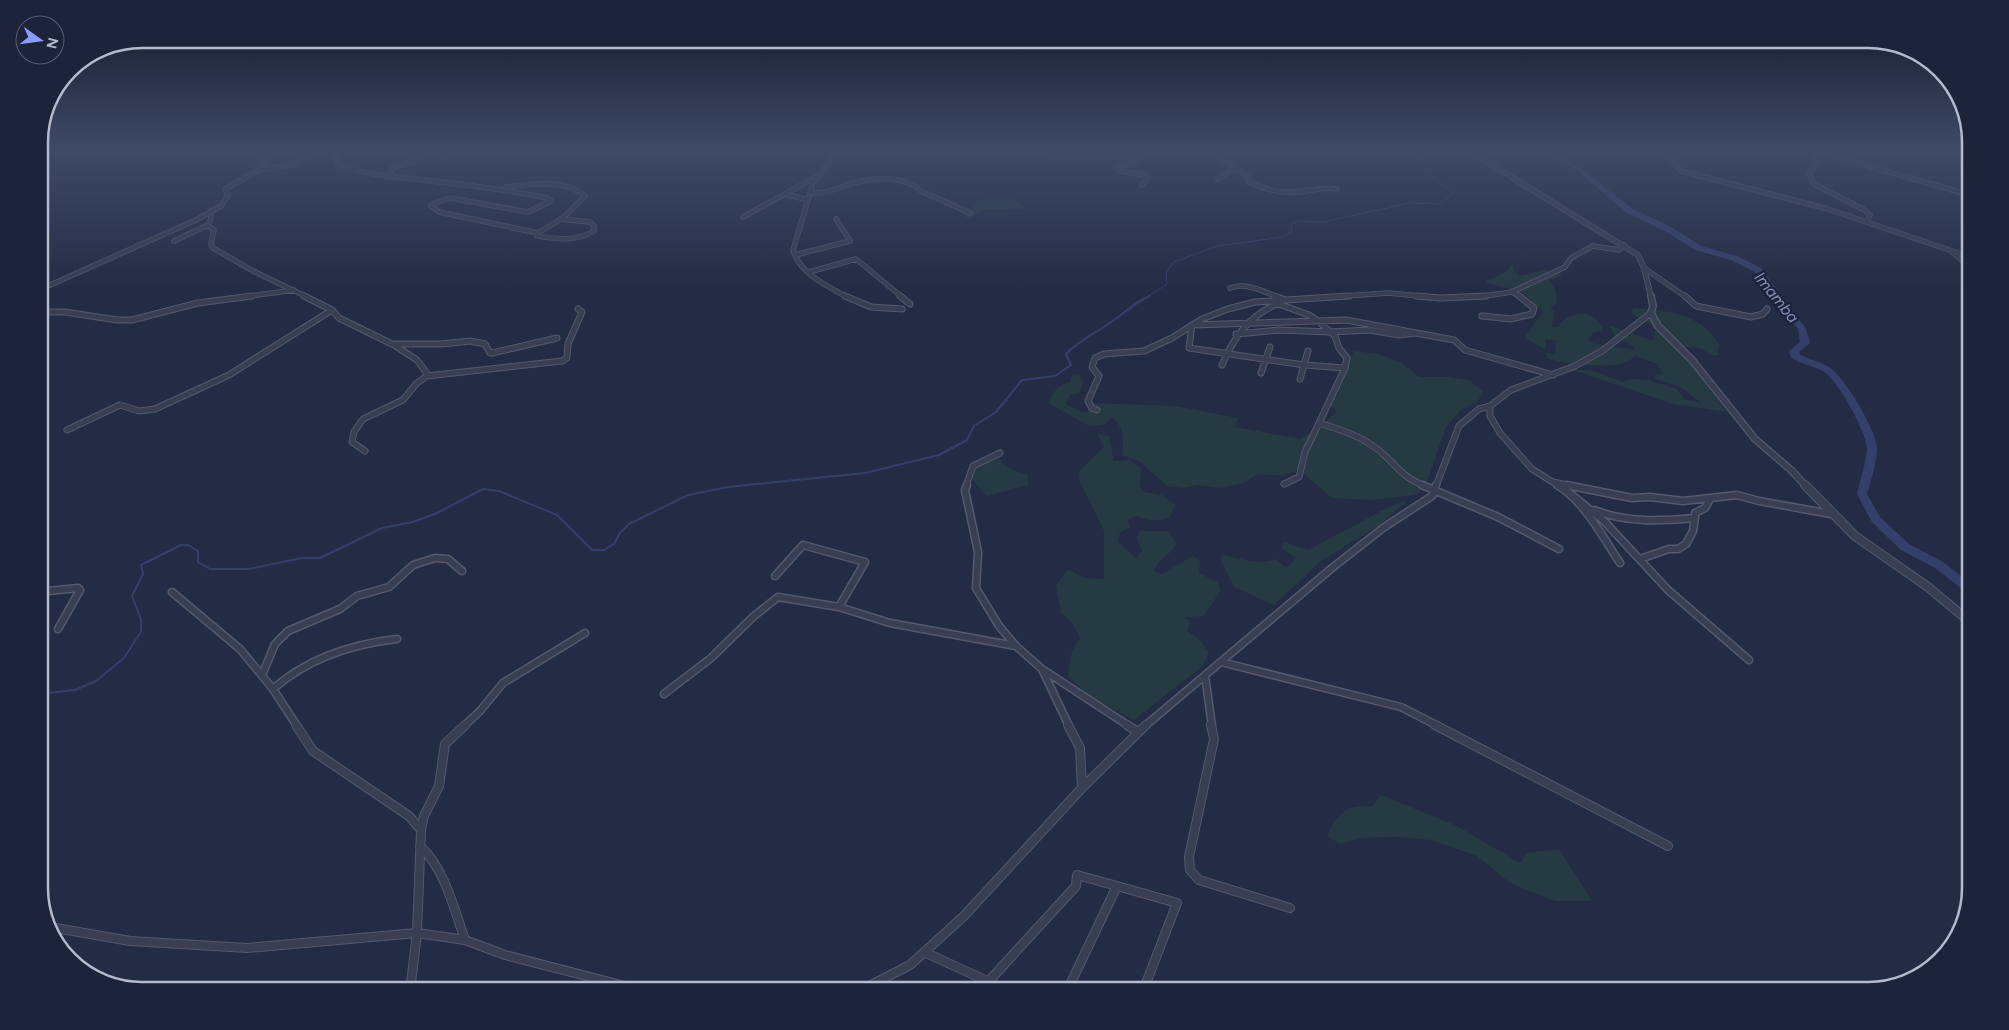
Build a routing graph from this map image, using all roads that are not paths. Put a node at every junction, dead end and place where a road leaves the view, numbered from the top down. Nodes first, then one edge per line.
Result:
1 (228, 195) edge
2 (533, 195) edge
3 (584, 195) edge
4 (784, 195) edge
5 (790, 195) edge
6 (810, 195) edge
7 (933, 195) edge
8 (1542, 195) edge
9 (1780, 195) edge
10 (1833, 195) edge
11 (808, 200) junction
12 (210, 211) junction
13 (970, 213) dead end
14 (743, 217) dead end
15 (560, 219) junction
16 (836, 219) dead end
17 (1867, 222) junction
18 (208, 226) junction
19 (538, 233) junction
20 (174, 241) dead end
21 (1624, 245) junction
22 (1952, 252) junction
23 (794, 255) junction
24 (1961, 255) edge
25 (1961, 261) edge
26 (1644, 268) junction
27 (808, 272) junction
28 (48, 286) edge
29 (1230, 288) dead end
30 (294, 290) junction
31 (1512, 292) junction
32 (1286, 301) junction
33 (1274, 302) junction
34 (910, 304) dead end
35 (578, 309) dead end
36 (902, 309) dead end
37 (1768, 309) dead end
38 (332, 310) junction
39 (48, 312) edge
40 (1652, 313) junction
41 (1482, 316) dead end
42 (1318, 321) junction
43 (1247, 322) junction
44 (1192, 325) junction
45 (1330, 332) junction
46 (1418, 332) junction
47 (1236, 334) junction
48 (558, 338) dead end
49 (392, 344) junction
50 (1270, 347) dead end
51 (1308, 351) dead end
52 (1226, 354) junction
53 (1265, 360) junction
54 (1222, 365) dead end
55 (1304, 365) junction
56 (1345, 368) junction
57 (1261, 373) dead end
58 (1553, 375) junction
59 (427, 376) junction
60 (1300, 379) dead end
61 (1490, 406) junction
62 (1097, 410) dead end
63 (1319, 422) junction
64 (68, 430) dead end
65 (366, 452) dead end
66 (1000, 453) dead end
67 (1552, 482) junction
68 (1284, 484) dead end
69 (1433, 489) junction
70 (1567, 491) junction
71 (1710, 499) junction
72 (1590, 508) junction
73 (1832, 514) junction
74 (1695, 518) junction
75 (1559, 549) dead end
76 (1640, 559) junction
77 (1620, 563) dead end
78 (462, 571) dead end
79 (775, 576) dead end
80 (48, 591) edge
81 (172, 592) dead end
82 (839, 607) junction
83 (1962, 615) edge
84 (58, 629) dead end
85 (585, 633) dead end
86 (397, 639) dead end
87 (1016, 646) junction
88 (1749, 660) dead end
89 (1221, 662) junction
90 (1042, 669) junction
91 (262, 675) junction
92 (1205, 675) junction
93 (273, 689) junction
94 (664, 694) dead end
95 (1138, 732) junction
96 (1082, 788) junction
97 (421, 830) junction
98 (420, 846) junction
99 (1668, 846) dead end
100 (1117, 886) junction
101 (1290, 908) dead end
102 (56, 928) edge
103 (417, 933) junction
104 (465, 940) junction
105 (924, 952) junction
106 (411, 982) edge
107 (610, 982) edge
108 (877, 982) edge
109 (988, 982) joint
110 (1071, 982) edge
111 (1147, 982) edge

1 - 12 street
2 - 19 street
3 - 15 street
4 - 14 street
5 - 11 street
6 - 11 street
7 - 13 street
8 - 21 street
9 - 17 street
10 - 17 street
11 - 23 street
12 - 18 street
12 - 28 street
15 - 19 street
15 - 19 street
16 - 23 street
17 - 22 street
18 - 20 street
18 - 30 street
21 - 26 street
21 - 31 street
22 - 24 street
22 - 25 street
23 - 27 street
26 - 37 street
26 - 40 street
27 - 34 street
27 - 36 street
29 - 32 street
30 - 38 street
30 - 39 street
31 - 32 street
31 - 41 street
32 - 33 street
33 - 42 street
33 - 43 street
33 - 44 street
35 - 59 street
38 - 49 street
38 - 64 street
40 - 58 street
40 - 73 street
42 - 43 street
42 - 45 street
42 - 46 street
43 - 44 street
43 - 47 street
44 - 52 street
44 - 62 street
45 - 46 street
45 - 47 street
45 - 56 street
46 - 58 street
47 - 52 street
48 - 49 street
49 - 59 street
50 - 53 street
51 - 55 street
52 - 53 street
52 - 54 street
53 - 55 street
53 - 57 street
55 - 56 street
55 - 60 street
56 - 63 street
58 - 61 street
59 - 65 street
61 - 67 street
61 - 69 street
63 - 68 street
63 - 69 street
66 - 87 street
67 - 70 street
67 - 71 street
69 - 75 street
69 - 89 street
70 - 72 street
70 - 77 street
71 - 73 street
71 - 74 street
72 - 74 street
72 - 76 street
73 - 83 street
74 - 76 street
76 - 88 street
78 - 91 street
79 - 82 street
80 - 84 street
81 - 91 street
82 - 87 street
82 - 94 street
85 - 97 street
86 - 93 street
87 - 90 street
89 - 92 street
89 - 99 street
90 - 95 street
90 - 96 street
91 - 93 street
92 - 95 street
92 - 101 street
93 - 97 street
95 - 96 street
96 - 105 street
97 - 98 street
98 - 103 street
98 - 104 street
100 - 109 street
100 - 110 street
100 - 111 street
102 - 103 street
103 - 104 street
103 - 106 street
104 - 107 street
105 - 108 street
105 - 109 street

